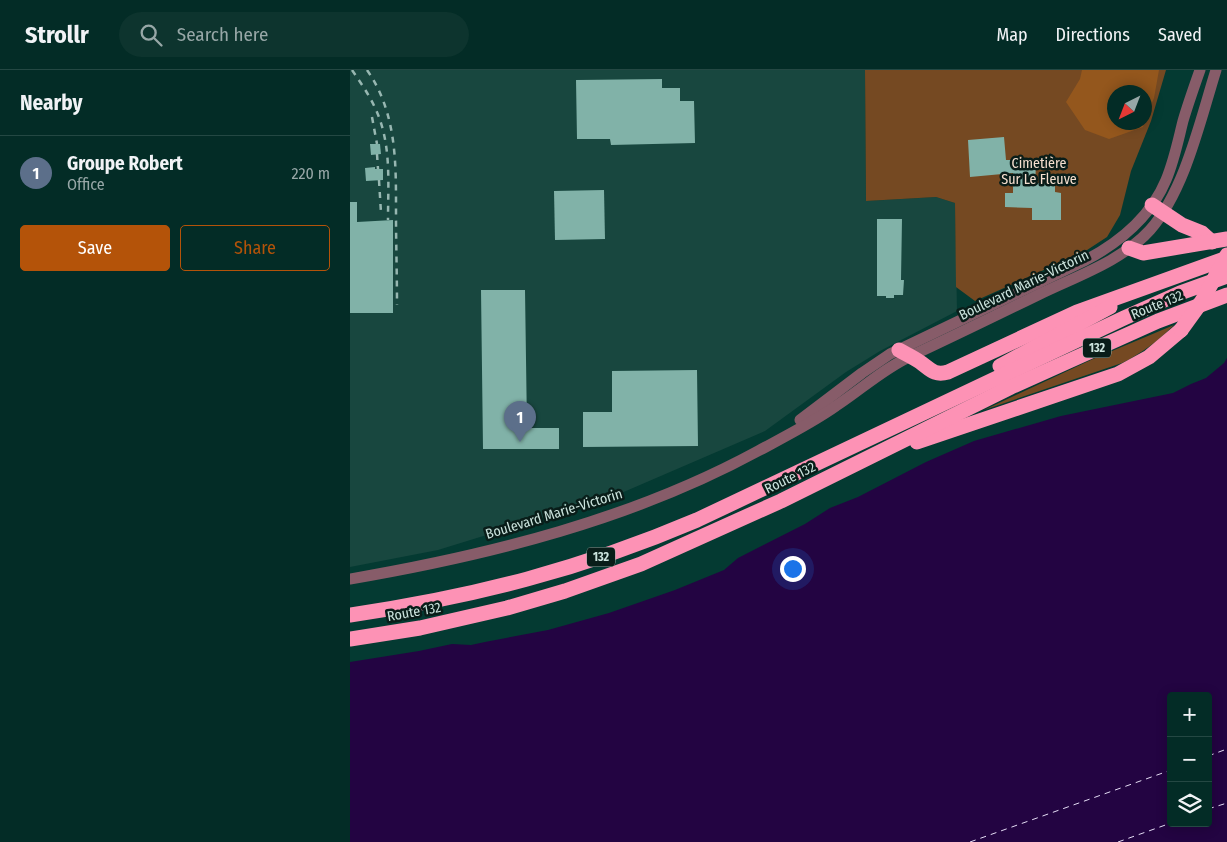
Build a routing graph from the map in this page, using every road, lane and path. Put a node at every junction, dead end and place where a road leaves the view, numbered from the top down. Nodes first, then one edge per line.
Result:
1 (1200, 70) edge
2 (1216, 70) edge
3 (1158, 209) junction
4 (1227, 239) edge
5 (1212, 242) junction
6 (1129, 248) junction
7 (1227, 257) edge
8 (1227, 276) edge
9 (1148, 286) junction
10 (1227, 295) edge
11 (913, 355) junction
12 (836, 454) junction
13 (873, 456) junction
14 (350, 579) edge
15 (350, 615) edge
16 (350, 639) edge

1 - 3 street, Boulevard Marie-Victorin
2 - 3 street, Boulevard Marie-Victorin
3 - 5 highway
3 - 6 street, Boulevard Marie-Victorin
3 - 11 street, Boulevard Marie-Victorin
4 - 5 highway
5 - 6 highway
6 - 11 street, Boulevard Marie-Victorin
7 - 9 highway
7 - 13 highway, bridge
8 - 12 highway, Route 132 / 132
9 - 11 highway
9 - 12 highway
10 - 13 highway, Route 132 / 132
11 - 14 street, Boulevard Marie-Victorin
12 - 15 highway, Route 132 / 132
13 - 16 highway, Route 132 / 132

